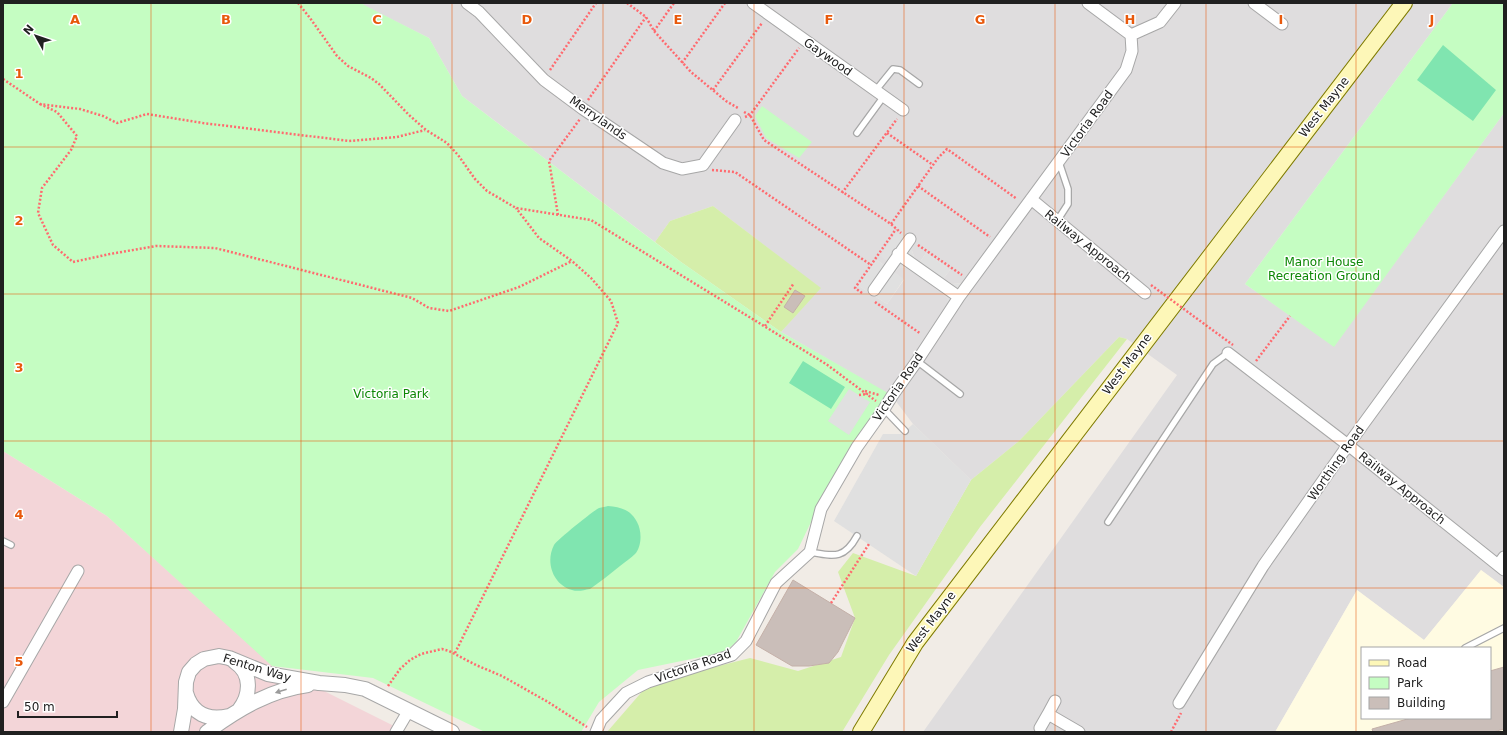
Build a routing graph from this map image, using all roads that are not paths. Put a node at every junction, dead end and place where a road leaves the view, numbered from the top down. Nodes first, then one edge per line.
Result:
1 (467, 3) edge
2 (753, 3) edge
3 (1088, 3) edge
4 (1175, 3) edge
5 (1254, 3) edge
6 (1404, 3) edge
7 (1282, 24) dead end
8 (1131, 35) junction
9 (920, 84) dead end
10 (880, 93) junction
11 (903, 110) road end
12 (734, 120) road end
13 (857, 133) dead end
14 (1059, 162) junction
15 (1028, 203) junction
16 (1057, 221) junction
17 (1504, 231) edge
18 (910, 239) road end
19 (898, 254) junction
20 (1148, 289) road end
21 (872, 296) road end
22 (959, 297) junction
23 (1231, 349) joint
24 (917, 361) junction
25 (960, 394) dead end
26 (887, 405) junction
27 (905, 431) dead end
28 (1348, 445) junction
29 (1108, 522) dead end
30 (857, 536) dead end
31 (3, 541) edge
32 (11, 545) dead end
33 (810, 552) junction
34 (1502, 564) edge
35 (78, 571) dead end
36 (1504, 628) edge
37 (1467, 647) edge
38 (229, 658) junction
39 (319, 684) junction
40 (186, 692) junction
41 (1055, 701) dead end
42 (3, 702) edge
43 (1179, 703) road end
44 (409, 710) junction
45 (234, 713) junction
46 (1048, 714) junction
47 (1040, 728) dead end
48 (181, 732) edge
49 (207, 732) edge
50 (396, 732) edge
51 (452, 732) edge
52 (596, 732) edge
53 (861, 732) edge
54 (1079, 732) edge

1 - 12 street, Merrylands
2 - 10 street, Gaywood
3 - 8 street
4 - 8 street
5 - 7 street
6 - 53 main road, West Mayne
8 - 14 street, Victoria Road
9 - 10 lane
10 - 11 street, Gaywood
10 - 13 lane
14 - 15 street, Victoria Road
14 - 16 lane
15 - 16 street, Railway Approach
15 - 22 street, Victoria Road
16 - 20 street, Railway Approach
17 - 28 street, Worthing Road
18 - 19 street
19 - 21 street
19 - 22 street
22 - 24 street, Victoria Road
23 - 28 street, Railway Approach
23 - 29 lane
24 - 25 lane
24 - 26 street, Victoria Road
26 - 27 lane
26 - 33 street, Victoria Road
28 - 34 street, Railway Approach
28 - 43 street, Worthing Road
30 - 33 lane
31 - 32 lane
33 - 52 street, Victoria Road
35 - 42 street
36 - 37 lane
38 - 39 street, Fenton Way
38 - 40 street, Fenton Way
38 - 45 street
39 - 44 street, Fenton Way
39 -> 45 street, Fenton Way
40 - 45 street
40 - 48 street, Fenton Way
41 - 46 street
44 - 50 street
44 - 51 street, Fenton Way
45 - 49 street, Fenton Way
46 - 47 street
46 - 54 street

